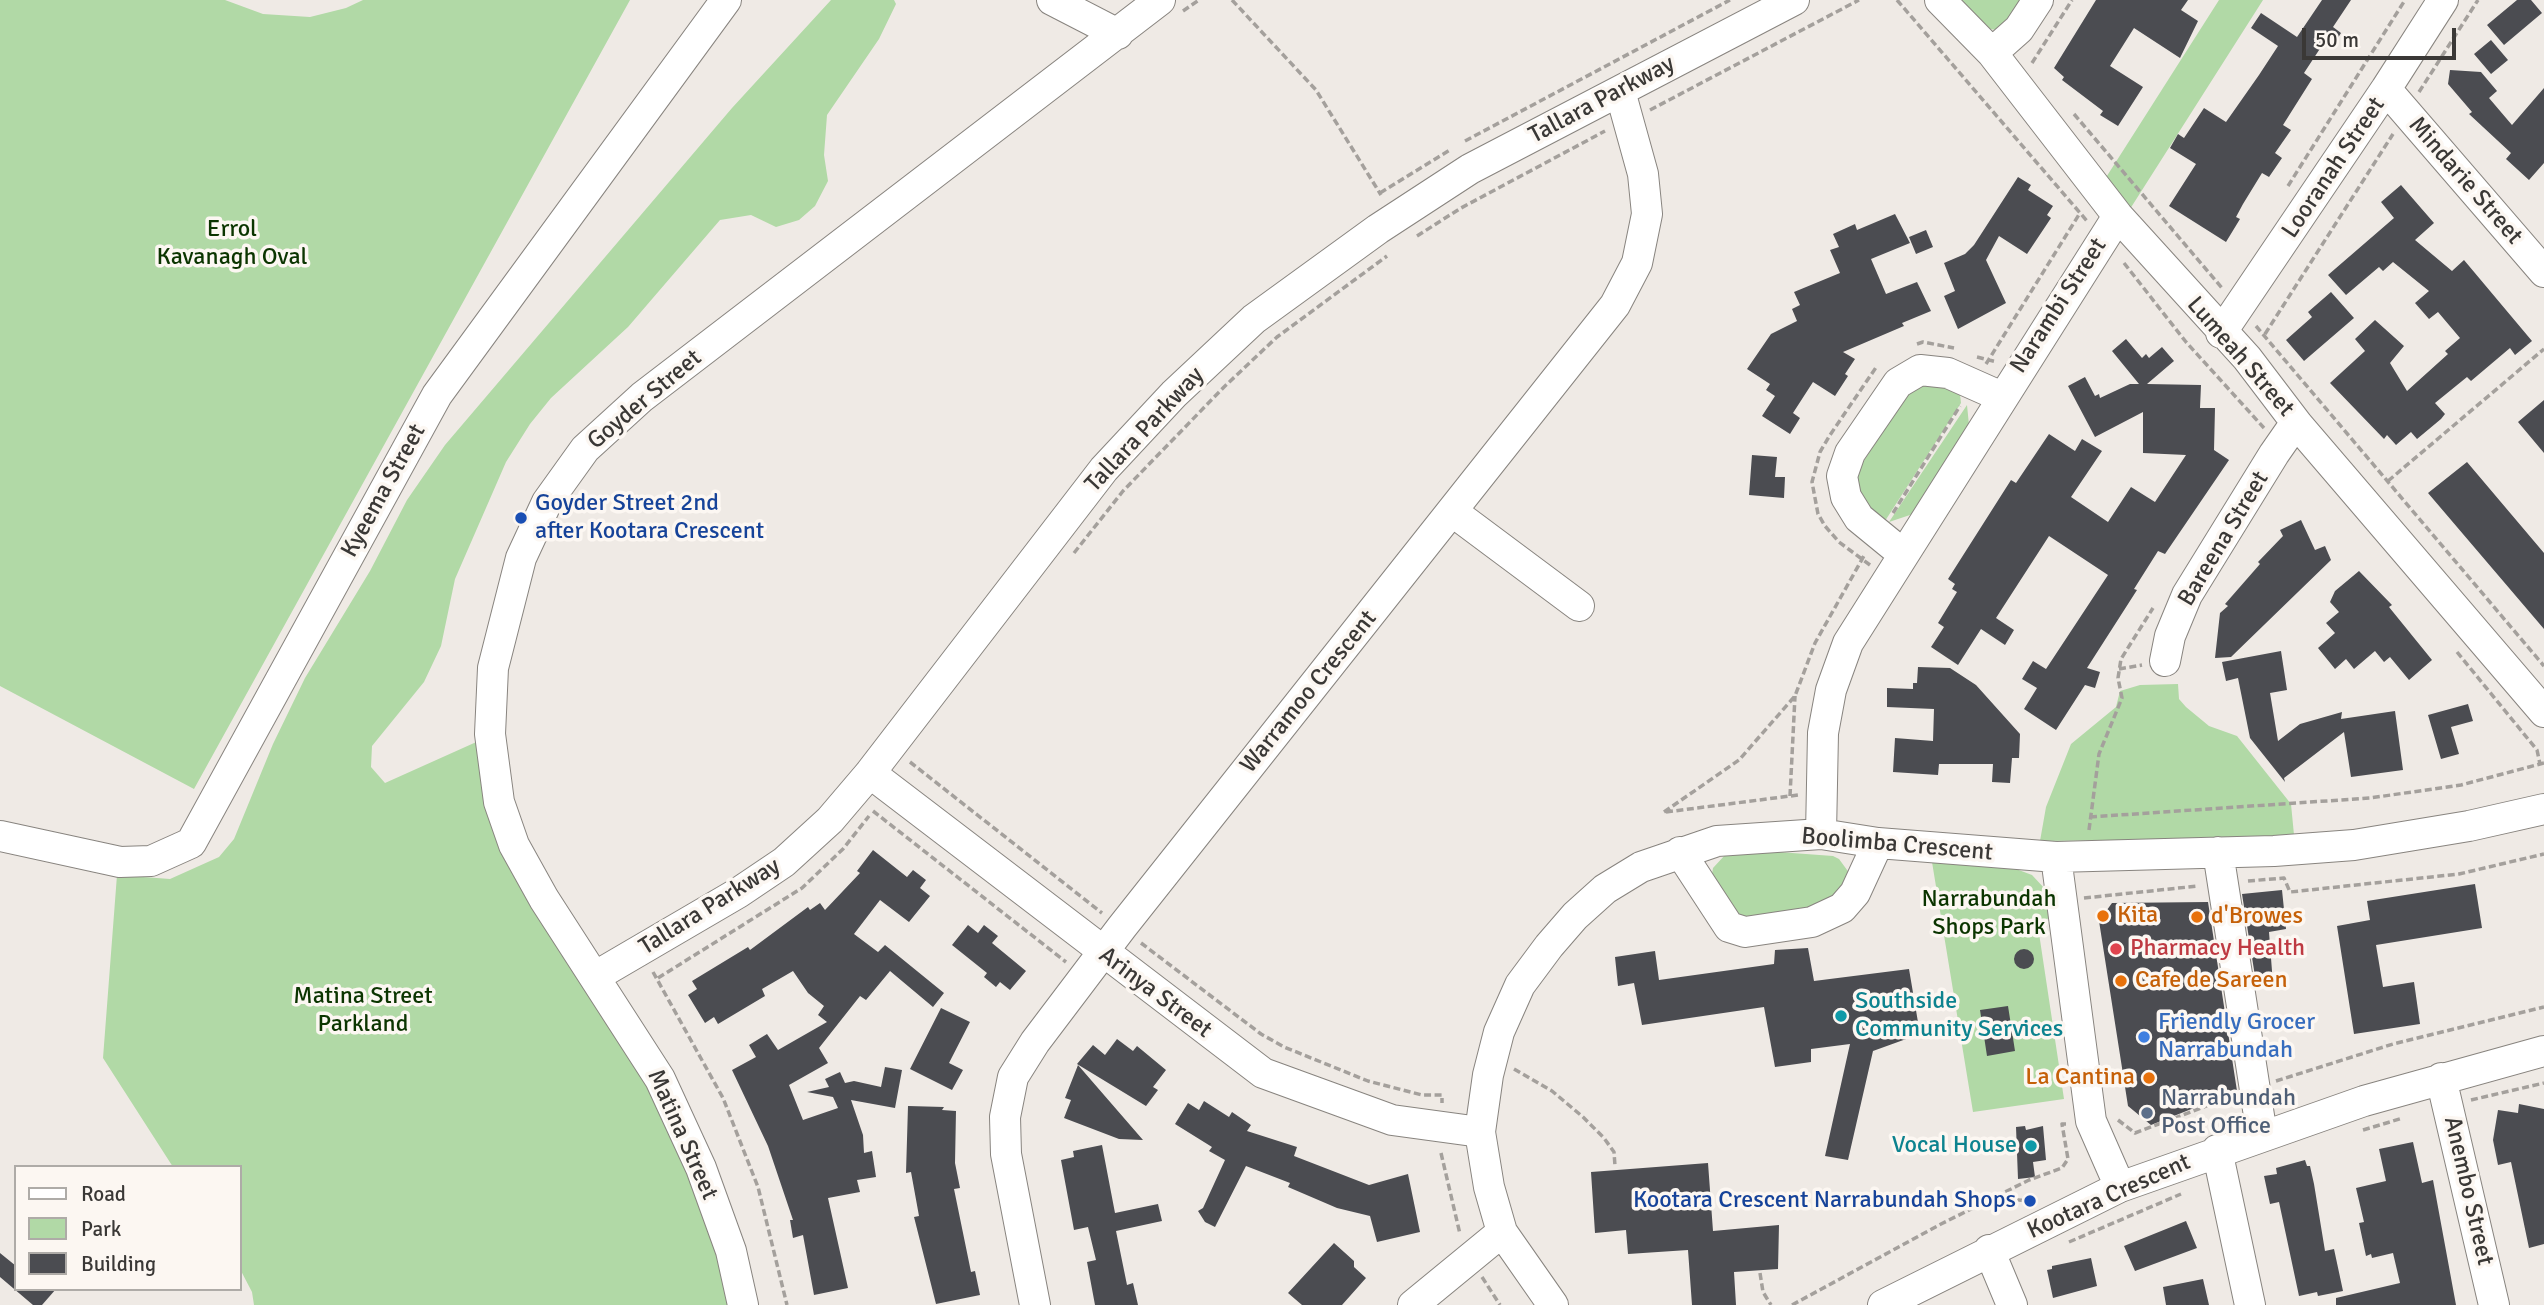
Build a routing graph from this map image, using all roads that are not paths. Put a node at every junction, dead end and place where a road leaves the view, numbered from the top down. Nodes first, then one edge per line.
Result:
1 (726, 0) edge
2 (1052, 0) edge
3 (1794, 0) edge
4 (1940, 0) edge
5 (2038, 0) edge
6 (2443, 0) edge
7 (1168, 8) edge
8 (1118, 34) junction
9 (2000, 46) junction
10 (2386, 89) junction
11 (1619, 91) junction
12 (2111, 227) junction
13 (2544, 272) edge
14 (2221, 333) junction
15 (2001, 397) junction
16 (2298, 425) junction
17 (1453, 512) junction
18 (1903, 554) junction
19 (1579, 606) dead end
20 (2165, 661) dead end
21 (2544, 712) edge
22 (878, 790) junction
23 (2544, 809) edge
24 (1821, 834) junction
25 (0, 836) edge
26 (1878, 843) junction
27 (1680, 852) junction
28 (2218, 852) junction
29 (2056, 857) junction
30 (1102, 953) junction
31 (596, 976) junction
32 (2544, 1051) edge
33 (2445, 1092) junction
34 (1480, 1132) junction
35 (2262, 1135) junction
36 (2220, 1163) junction
37 (2120, 1187) junction
38 (1502, 1232) junction
39 (1989, 1250) junction
40 (743, 1305) edge
41 (1035, 1305) edge
42 (1413, 1305) edge
43 (1553, 1305) edge
44 (1883, 1305) edge
45 (2012, 1305) edge
46 (2250, 1305) edge
47 (2494, 1305) edge

1 - 25 street, Kyeema Street
2 - 8 street
3 - 11 street, Tallara Parkway
4 - 9 street, Lumeah Street
5 - 9 street
6 - 10 street, Looranah Street
7 - 8 street, Goyder Street
8 - 31 street, Goyder Street
9 - 12 street, Lumeah Street
10 - 13 street, Mindarie Street
10 - 14 street, Looranah Street
11 - 17 street, Warramoo Crescent
11 - 22 street, Tallara Parkway
12 - 14 street, Lumeah Street
12 - 15 street, Narambi Street
14 - 16 street, Lumeah Street
15 - 18 street, Narambi Street
15 - 18 street, Narambi Street
16 - 20 street, Bareena Street
16 - 21 street, Lumeah Street
17 - 19 street
17 - 30 street, Warramoo Crescent
18 - 24 street, Narambi Street
22 - 30 street, Arinya Street
22 - 31 street, Tallara Parkway
23 - 28 street, Boolimba Crescent
24 - 26 street, Boolimba Crescent
24 - 27 street, Boolimba Crescent
26 - 27 street
26 - 29 street, Boolimba Crescent
27 - 34 street, Boolimba Crescent
28 - 29 street, Boolimba Crescent
28 - 35 street
29 - 37 street
30 - 34 street, Arinya Street
30 - 41 street, Warramoo Crescent
31 - 40 street, Matina Street
32 - 33 street, Kootara Crescent
33 - 35 street, Kootara Crescent
33 - 47 street, Anembo Street
34 - 38 street, Boolimba Crescent
35 - 36 street, Kootara Crescent
36 - 37 street, Kootara Crescent
36 - 46 street
37 - 39 street, Kootara Crescent
38 - 42 street
38 - 43 street, Boolimba Crescent
39 - 44 street, Kootara Crescent
39 - 45 street

